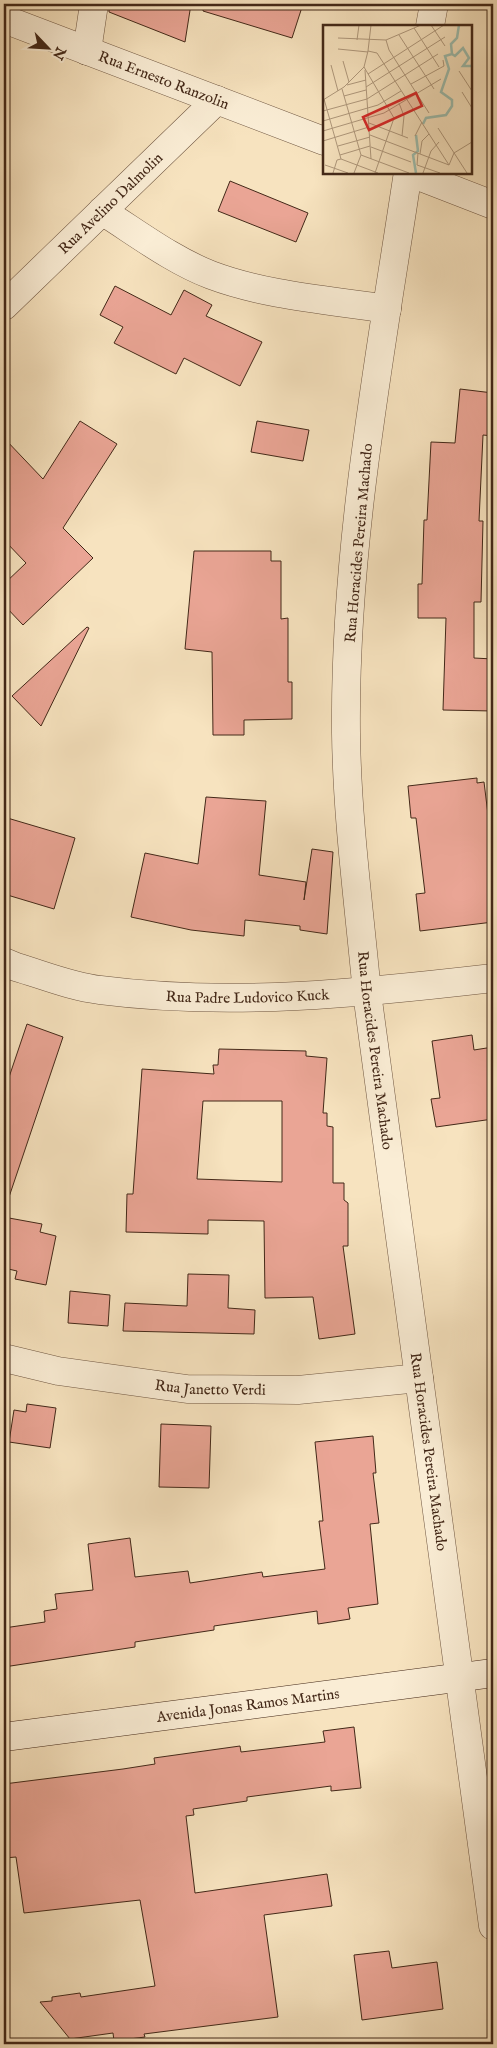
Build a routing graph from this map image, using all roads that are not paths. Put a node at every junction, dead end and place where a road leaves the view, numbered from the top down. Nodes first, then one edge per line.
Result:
1 (94, 4) edge
2 (434, 4) edge
3 (4, 19) edge
4 (430, 25) edge
5 (87, 51) junction
6 (217, 100) junction
7 (323, 141) edge
8 (408, 174) edge
9 (413, 174) edge
10 (493, 205) edge
11 (102, 211) junction
12 (4, 306) edge
13 (388, 309) junction
14 (4, 962) edge
15 (493, 978) edge
16 (367, 993) junction
17 (4, 1358) edge
18 (419, 1378) junction
19 (493, 1673) edge
20 (460, 1677) junction
21 (4, 1737) edge
22 (493, 1926) edge

1 - 5 street
2 - 4 street
3 - 5 street, Rua Ernesto Ranzolin
5 - 6 street, Rua Ernesto Ranzolin
6 - 7 street, Rua Ernesto Ranzolin
6 - 11 street, Rua Avelino Dalmolin
8 - 13 street, Rua Horacides Pereira Machado
9 - 10 street
11 - 12 street, Rua Avelino Dalmolin
11 - 13 street
13 - 16 street, Rua Horacides Pereira Machado
14 - 16 street, Rua Padre Ludovico Kuck
15 - 16 street, Rua Padre Ludovico Kuck
16 - 18 street, Rua Horacides Pereira Machado
17 - 18 street, Rua Janetto Verdi
18 - 20 street, Rua Horacides Pereira Machado
19 - 20 street, Avenida Jonas Ramos Martins
20 - 21 street, Avenida Jonas Ramos Martins
20 - 22 street, Rua Horacides Pereira Machado

